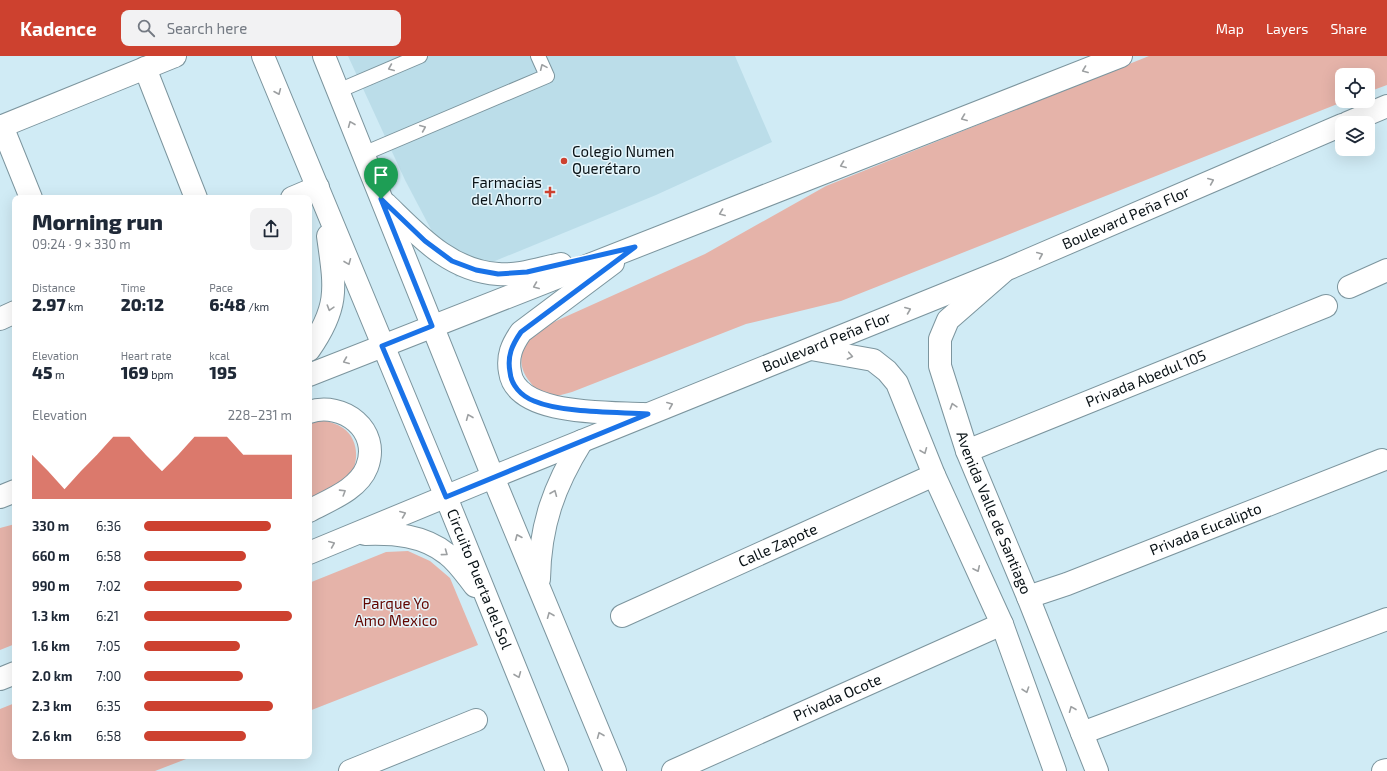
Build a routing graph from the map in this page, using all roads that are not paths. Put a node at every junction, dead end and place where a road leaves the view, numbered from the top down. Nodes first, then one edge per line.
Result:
1 (175, 56) edge
2 (263, 56) edge
3 (324, 56) edge
4 (420, 56) edge
5 (538, 56) edge
6 (1121, 56) edge
7 (145, 68) junction
8 (338, 91) junction
9 (1387, 106) edge
10 (1363, 116) edge
11 (1, 127) edge
12 (1335, 128) edge
13 (363, 154) junction
14 (321, 194) junction
15 (30, 195) edge
16 (195, 195) edge
17 (312, 195) edge
18 (381, 199) junction
19 (630, 249) junction
20 (1005, 270) junction
21 (1387, 270) edge
22 (1349, 286) dead end
23 (1326, 306) dead end
24 (12, 313) edge
25 (0, 319) edge
26 (432, 326) junction
27 (312, 346) edge
28 (382, 346) junction
29 (811, 348) junction
30 (312, 374) edge
31 (312, 411) edge
32 (648, 414) junction
33 (582, 441) junction
34 (967, 451) junction
35 (1382, 460) dead end
36 (934, 475) junction
37 (493, 476) junction
38 (12, 492) edge
39 (0, 497) edge
40 (446, 497) junction
41 (312, 508) edge
42 (354, 534) junction
43 (312, 552) edge
44 (539, 586) junction
45 (1028, 597) junction
46 (488, 600) junction
47 (622, 616) dead end
48 (1387, 620) edge
49 (1002, 624) junction
50 (12, 674) edge
51 (0, 679) edge
52 (476, 720) dead end
53 (1082, 733) junction
54 (1387, 770) edge
55 (350, 771) edge
56 (557, 771) edge
57 (615, 771) edge
58 (673, 771) edge
59 (1055, 771) edge
60 (1098, 771) edge
61 (1383, 771) edge

1 - 7 street
2 -> 14 street, Circuito Puerta del Sol
3 - 8 street
4 -> 8 lane
13 -> 5 lane
6 -> 19 street
7 - 11 street
7 - 16 street
13 -> 8 street
9 - 10 street
11 - 15 street
20 -> 12 street, Boulevard Peña Flor
13 - 18 street
14 - 17 street
14 -> 27 street
14 -> 28 street, Circuito Puerta del Sol
18 - 19 street
18 - 26 street
19 -> 26 street
19 - 32 street
29 -> 20 street, Boulevard Peña Flor
34 -> 20 street, Avenida Valle de Santiago
21 - 22 street
23 - 34 street, Privada Abedul 105
24 - 25 street
26 - 28 street
37 -> 26 street
28 -> 30 street
28 - 40 street, Circuito Puerta del Sol
32 -> 29 street, Boulevard Peña Flor
29 -> 36 street
41 -> 31 street
32 - 33 street, Boulevard Peña Flor
33 - 37 street, Boulevard Peña Flor
44 -> 33 street
34 - 45 street, Avenida Valle de Santiago
35 - 45 street, Privada Eucalipto
36 - 47 street, Calle Zapote
36 -> 49 street
37 - 40 street, Boulevard Peña Flor
44 -> 37 street
38 - 39 street
42 -> 40 street, Boulevard Peña Flor
40 - 46 street, Circuito Puerta del Sol
43 -> 42 street, Boulevard Peña Flor
42 -> 46 street
57 -> 44 street
53 -> 45 street, Avenida Valle de Santiago
46 -> 56 street, Circuito Puerta del Sol
48 - 53 street
49 - 58 street, Privada Ocote
49 -> 59 street
50 - 51 street
52 - 55 street
53 - 60 street, Avenida Valle de Santiago
54 - 61 street

